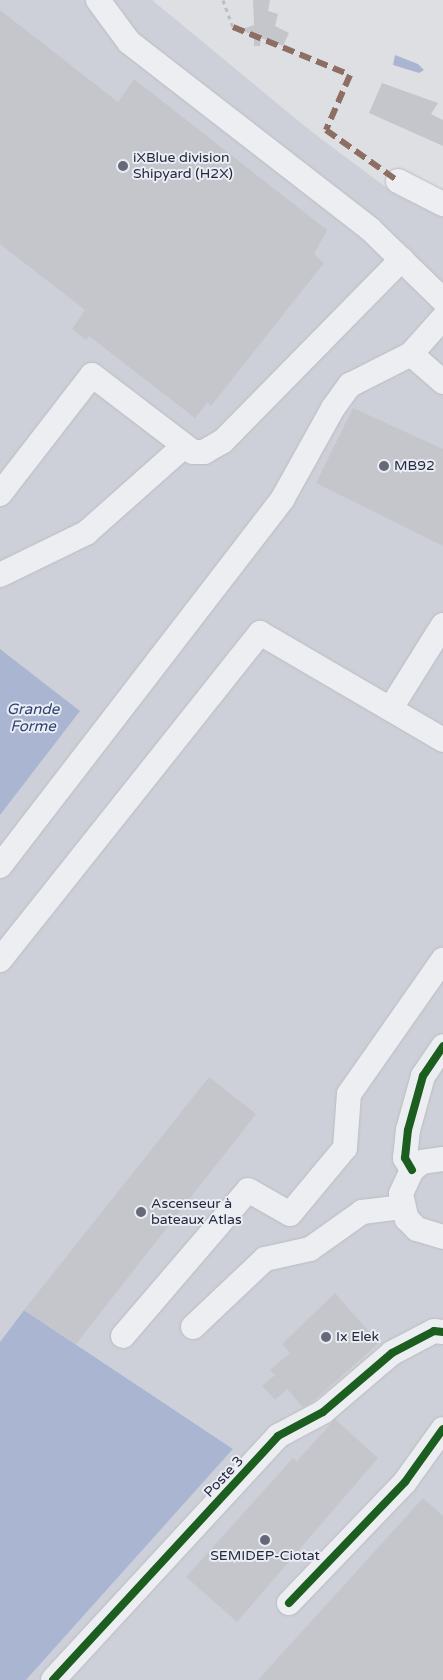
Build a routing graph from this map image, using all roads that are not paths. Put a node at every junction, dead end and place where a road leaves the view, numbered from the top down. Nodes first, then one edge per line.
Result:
1 (98, 0) edge
2 (398, 181) dead end
3 (443, 204) edge
4 (402, 259) junction
5 (443, 300) edge
6 (443, 318) edge
7 (411, 354) junction
8 (443, 382) edge
9 (183, 447) junction
10 (0, 494) edge
11 (0, 575) edge
12 (443, 625) edge
13 (391, 708) junction
14 (443, 740) edge
15 (0, 866) edge
16 (0, 960) edge
17 (443, 960) edge
18 (439, 1058) edge
19 (443, 1158) edge
20 (412, 1170) junction
21 (402, 1207) junction
22 (443, 1237) edge
23 (193, 1327) dead end
24 (443, 1332) edge
25 (123, 1336) dead end
26 (443, 1342) edge
27 (443, 1349) edge
28 (443, 1428) edge
29 (289, 1603) dead end
30 (53, 1680) edge

1 - 4 street
2 - 3 street
4 - 5 street
4 - 9 street
6 - 7 street
7 - 8 street
7 - 15 street
9 - 10 street
9 - 11 street
12 - 13 street
13 - 14 street
13 - 16 street
17 - 25 street
18 - 20 street
19 - 20 street
20 - 21 street
21 - 22 street
21 - 23 street
24 - 30 street, Poste 3
26 - 27 street
28 - 29 street

